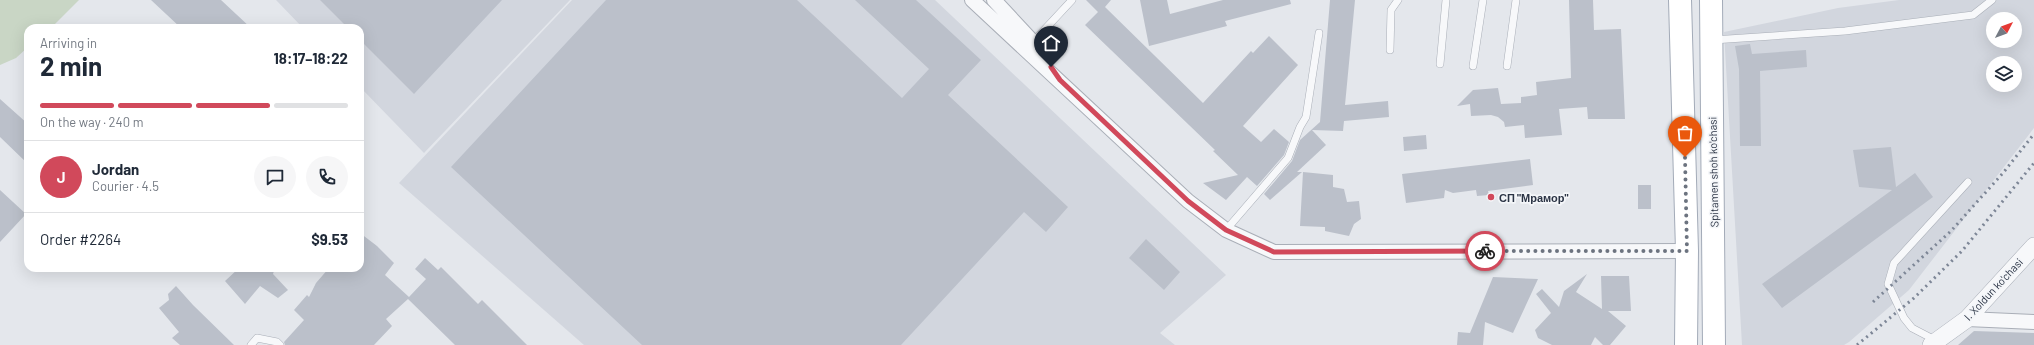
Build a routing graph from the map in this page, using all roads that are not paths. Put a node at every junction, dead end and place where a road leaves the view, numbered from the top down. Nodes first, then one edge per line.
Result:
1 (972, 0) edge
2 (994, 0) edge
3 (1072, 0) edge
4 (1398, 0) edge
5 (1446, 0) edge
6 (1483, 0) edge
7 (1516, 0) edge
8 (1680, 0) edge
9 (1711, 0) edge
10 (1992, 0) edge
11 (1319, 33) dead end
12 (1711, 40) junction
13 (1033, 42) junction
14 (1390, 50) dead end
15 (1440, 64) dead end
16 (1473, 66) dead end
17 (1506, 66) dead end
18 (1060, 80) junction
19 (1968, 182) dead end
20 (1226, 230) junction
21 (2034, 246) edge
22 (1687, 251) junction
23 (1967, 319) junction
24 (2034, 322) edge
25 (1934, 343) edge
26 (251, 345) edge
27 (280, 345) edge
28 (1686, 345) edge
29 (1714, 345) edge

1 - 18 street
2 - 13 street
3 - 13 lane
4 - 14 lane
5 - 15 lane
6 - 16 lane
7 - 17 lane
8 - 22 main road
9 - 12 main road, Spitamen shoh ko'chasi
10 - 12 lane
11 - 20 lane
12 - 29 main road, Spitamen shoh ko'chasi
13 - 18 street
18 - 20 street
19 - 25 lane
20 - 22 street
21 - 23 street, I. Xoldun ko'chasi
22 - 28 main road
23 - 24 street
23 - 25 street, I. Xoldun ko'chasi
26 - 27 lane

